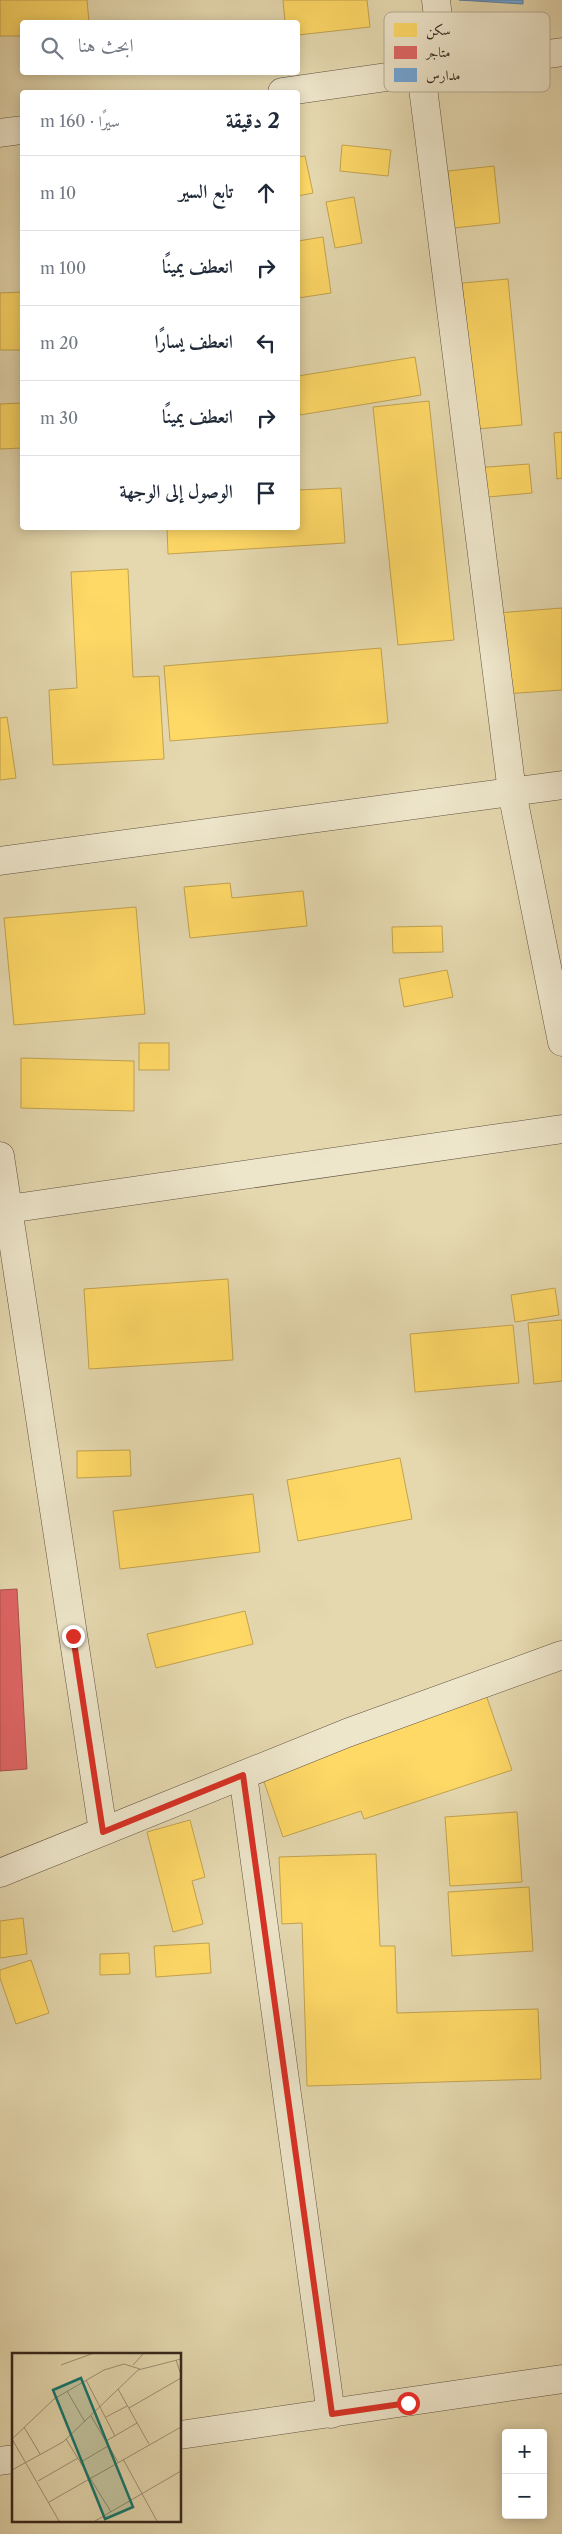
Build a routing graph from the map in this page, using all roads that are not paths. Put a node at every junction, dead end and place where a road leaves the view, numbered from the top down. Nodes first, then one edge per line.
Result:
1 (384, 78) edge
2 (296, 90) edge
3 (435, 92) edge
4 (20, 130) edge
5 (0, 133) edge
6 (562, 785) edge
7 (512, 792) junction
8 (0, 861) edge
9 (562, 1042) edge
10 (562, 1129) edge
11 (0, 1156) edge
12 (8, 1209) junction
13 (11, 1304) edge
14 (562, 1655) edge
15 (243, 1775) junction
16 (103, 1832) junction
17 (0, 1873) edge
18 (562, 2380) edge
19 (332, 2414) junction
20 (181, 2435) edge

1 - 2 street
3 - 7 street
4 - 5 street
6 - 7 street
7 - 8 street
7 - 9 street
10 - 12 street
11 - 12 street
12 - 13 street
13 - 16 street
14 - 15 street
15 - 16 street
15 - 19 street
16 - 17 street
18 - 19 street
19 - 20 street

